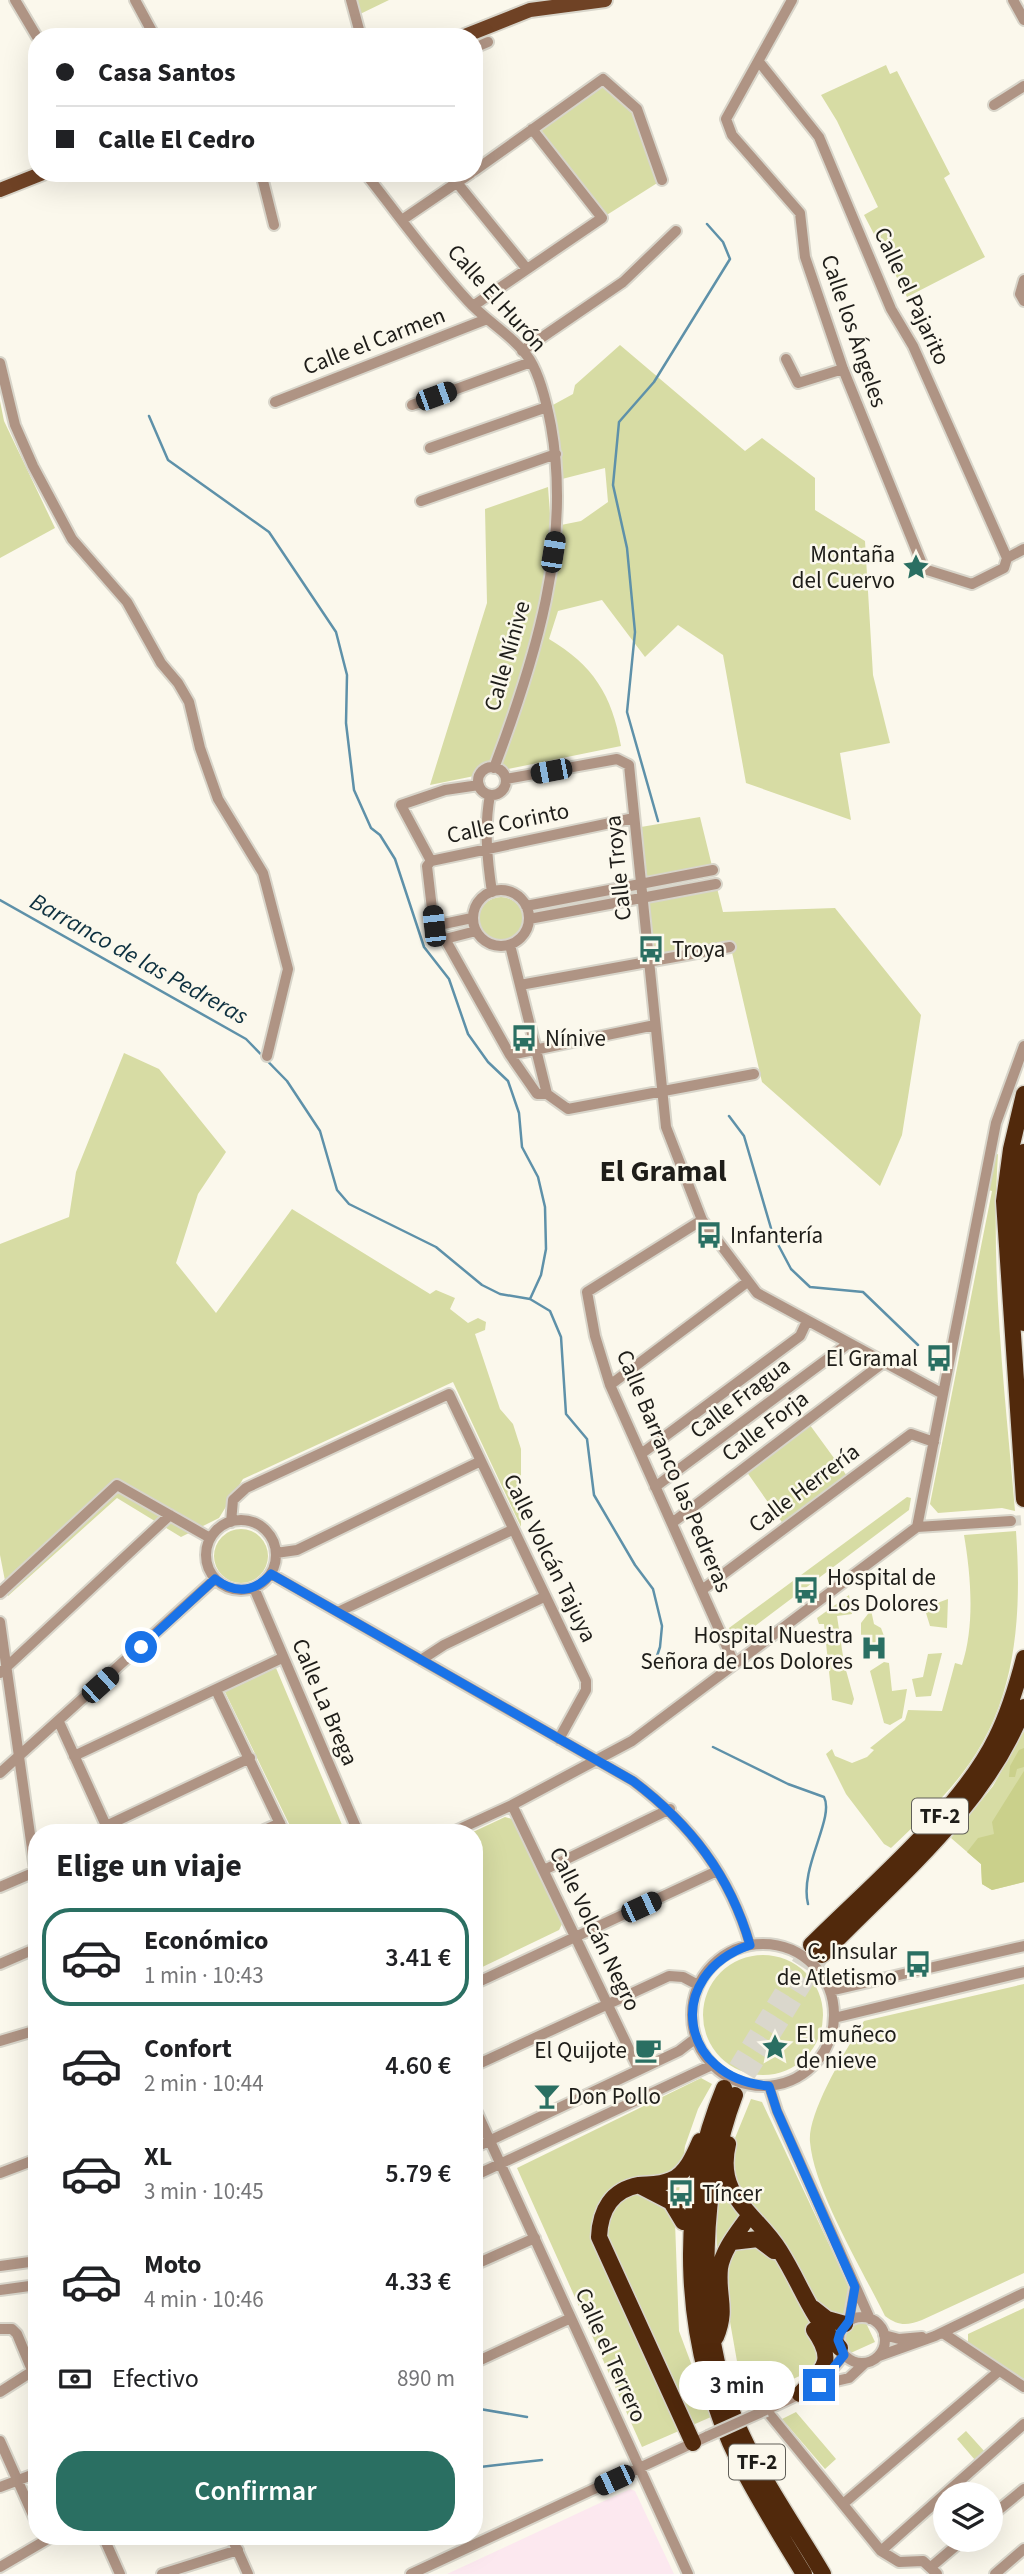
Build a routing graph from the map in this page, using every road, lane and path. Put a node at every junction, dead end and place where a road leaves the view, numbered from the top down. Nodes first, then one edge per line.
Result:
1 (15, 0) edge
2 (135, 0) edge
3 (351, 0) edge
4 (604, 0) edge
5 (792, 0) edge
6 (1013, 0) edge
7 (1024, 20) edge
8 (32, 28) edge
9 (150, 28) edge
10 (359, 28) edge
11 (483, 28) edge
12 (488, 42) dead end
13 (483, 44) edge
14 (760, 62) junction
15 (1024, 86) edge
16 (994, 105) dead end
17 (532, 129) junction
18 (483, 164) edge
19 (28, 179) edge
20 (662, 180) dead end
21 (263, 182) edge
22 (372, 182) edge
23 (457, 183) joint
24 (0, 190) edge
25 (402, 220) junction
26 (274, 225) dead end
27 (677, 231) dead end
28 (527, 269) junction
29 (1024, 279) edge
30 (1024, 301) edge
31 (473, 306) junction
32 (487, 319) junction
33 (522, 351) junction
34 (786, 359) dead end
35 (531, 362) junction
36 (0, 363) edge
37 (843, 369) junction
38 (275, 401) dead end
39 (412, 405) dead end
40 (547, 407) junction
41 (430, 448) dead end
42 (556, 454) junction
43 (421, 501) dead end
44 (557, 511) joint
45 (1024, 549) edge
46 (1007, 558) junction
47 (494, 768) junction
48 (506, 779) junction
49 (479, 785) junction
50 (490, 795) junction
51 (634, 818) junction
52 (487, 849) junction
53 (431, 861) junction
54 (713, 870) dead end
55 (641, 884) junction
56 (716, 884) dead end
57 (492, 892) junction
58 (642, 899) junction
59 (526, 906) junction
60 (472, 918) junction
61 (529, 919) junction
62 (434, 926) junction
63 (476, 931) junction
64 (446, 939) junction
65 (510, 945) junction
66 (730, 947) dead end
67 (649, 963) junction
68 (520, 985) junction
69 (655, 1025) junction
70 (1024, 1046) edge
71 (535, 1049) junction
72 (510, 1055) junction
73 (267, 1056) dead end
74 (754, 1074) dead end
75 (662, 1092) junction
76 (547, 1094) junction
77 (1024, 1094) edge
78 (1024, 1152) edge
79 (702, 1220) junction
80 (746, 1283) junction
81 (807, 1321) junction
82 (1024, 1323) edge
83 (849, 1343) junction
84 (884, 1362) junction
85 (610, 1385) junction
86 (943, 1394) junction
87 (934, 1442) junction
88 (641, 1454) junction
89 (481, 1461) junction
90 (655, 1487) junction
91 (1024, 1499) edge
92 (170, 1515) junction
93 (1011, 1521) tunnel mouth
94 (231, 1522) junction
95 (672, 1522) junction
96 (917, 1527) junction
97 (512, 1530) junction
98 (210, 1538) junction
99 (276, 1553) junction
100 (271, 1574) junction
101 (215, 1579) junction
102 (254, 1588) junction
103 (702, 1590) junction
104 (0, 1593) edge
105 (544, 1597) junction
106 (338, 1612) junction
107 (0, 1622) edge
108 (282, 1657) junction
109 (1024, 1657) edge
110 (421, 1660) junction
111 (734, 1662) junction
112 (4, 1670) edge
113 (216, 1690) junction
114 (1024, 1707) edge
115 (59, 1722) junction
116 (559, 1740) junction
117 (74, 1756) junction
118 (19, 1758) junction
119 (250, 1758) junction
120 (596, 1760) junction
121 (0, 1773) edge
122 (512, 1805) junction
123 (670, 1808) junction
124 (28, 1824) edge
125 (105, 1824) edge
126 (117, 1824) edge
127 (280, 1824) edge
128 (355, 1824) edge
129 (470, 1824) edge
130 (544, 1870) junction
131 (717, 1871) junction
132 (28, 1880) edge
133 (0, 1887) edge
134 (577, 1936) junction
135 (750, 1945) junction
136 (1024, 1946) edge
137 (28, 1952) edge
138 (0, 1964) edge
139 (1024, 1972) edge
140 (483, 1980) edge
141 (698, 1985) junction
142 (830, 1991) junction
143 (609, 2005) junction
144 (834, 2018) junction
145 (28, 2033) edge
146 (696, 2038) junction
147 (0, 2041) edge
148 (483, 2062) edge
149 (712, 2064) junction
150 (639, 2070) junction
151 (769, 2086) junction
152 (733, 2095) junction
153 (483, 2125) edge
154 (708, 2131) junction
155 (490, 2140) junction
156 (483, 2144) edge
157 (694, 2155) junction
158 (498, 2159) junction
159 (28, 2162) edge
160 (483, 2170) edge
161 (0, 2173) edge
162 (638, 2186) junction
163 (749, 2216) junction
164 (683, 2222) junction
165 (535, 2238) junction
166 (732, 2242) junction
167 (483, 2261) edge
168 (28, 2262) edge
169 (0, 2266) edge
170 (790, 2273) junction
171 (28, 2286) edge
172 (691, 2286) junction
173 (855, 2287) junction
174 (0, 2290) edge
175 (1024, 2293) edge
176 (805, 2302) junction
177 (571, 2318) junction
178 (870, 2319) junction
179 (847, 2322) junction
180 (0, 2329) edge
181 (939, 2334) junction
182 (884, 2335) junction
183 (715, 2340) junction
184 (842, 2352) junction
185 (878, 2356) junction
186 (28, 2359) edge
187 (483, 2359) edge
188 (865, 2363) junction
189 (999, 2371) junction
190 (28, 2374) edge
191 (819, 2385) junction
192 (1024, 2387) edge
193 (0, 2392) edge
194 (800, 2394) junction
195 (766, 2410) junction
196 (1024, 2424) edge
197 (700, 2439) junction
198 (0, 2441) edge
199 (639, 2468) junction
200 (28, 2476) edge
201 (18, 2480) junction
202 (959, 2482) edge
203 (0, 2487) edge
204 (1024, 2489) edge
205 (28, 2503) edge
206 (843, 2504) junction
207 (933, 2505) edge
208 (1003, 2506) edge
209 (483, 2541) edge
210 (34, 2545) edge
211 (107, 2545) edge
212 (236, 2545) edge
213 (473, 2545) edge
214 (1024, 2549) edge
215 (238, 2550) junction
216 (881, 2551) junction
217 (952, 2552) edge
218 (0, 2567) edge
219 (934, 2571) edge
220 (120, 2574) edge
221 (162, 2574) edge
222 (248, 2574) edge
223 (411, 2574) edge
224 (688, 2574) edge
225 (804, 2574) edge
226 (823, 2574) edge
227 (995, 2574) edge

1 - 8 street
2 - 9 street
3 - 10 street
4 - 11 main road
5 - 14 street, Calle los Ángeles
6 - 7 street
12 - 13 street
14 - 37 street, Calle los Ángeles
14 - 46 street, Calle el Pajarito
15 - 16 street
17 - 18 street
17 - 20 street
17 - 28 street
19 - 24 main road
21 - 26 street
22 - 25 street, Calle El Hurón
23 - 25 street
23 - 28 street
25 - 31 street, Calle El Hurón
27 - 33 street
28 - 31 street
29 - 30 street
31 - 32 street, Calle El Hurón
32 - 33 street, Calle El Hurón
32 - 38 street, Calle el Carmen
33 - 35 street, Calle El Hurón
34 - 37 street
35 - 39 street
35 - 40 street, Calle El Hurón
36 - 73 street
37 - 46 street, Calle los Ángeles
40 - 41 street
40 - 42 street, Calle El Hurón
42 - 43 street
42 - 44 street, Calle El Hurón
44 - 47 street, Calle Nínive
45 - 46 street
47 - 48 street
47 - 49 street
48 - 50 street
48 - 51 street, Calle Troya
49 - 50 street
49 - 53 street
50 - 52 street
51 - 52 street, Calle Corinto
51 - 55 street, Calle Troya
52 - 53 street, Calle Corinto
52 - 57 street
53 - 62 street
54 - 55 street
55 - 58 street, Calle Troya
55 - 59 street
56 - 58 street
57 - 59 street
57 - 60 street
58 - 61 street
58 - 67 street, Calle Troya
59 - 61 street
60 - 62 street
60 - 63 street
61 - 65 street
62 - 64 street
63 - 64 street
63 - 65 street
64 - 72 street
65 - 68 street
66 - 67 street
67 - 68 street
67 - 69 street, Calle Troya
68 - 71 street
69 - 71 street
69 - 75 street, Calle Troya
70 - 86 street
71 - 72 street
71 - 76 street
72 - 76 street
74 - 75 street
75 - 76 street
75 - 79 street, Calle Troya
77 - 91 highway
78 - 82 highway
79 - 80 street, Calle Troya
79 - 85 street, Calle Barranco las Pedreras
80 - 81 street
80 - 85 street
81 - 83 street
81 - 88 street
83 - 84 street
83 - 90 street, Calle Fragua
84 - 86 street
84 - 95 street, Calle Forja
85 - 88 street, Calle Barranco las Pedreras
86 - 87 street
87 - 96 street
87 - 103 street, Calle Herrería
88 - 90 street, Calle Barranco las Pedreras
89 - 94 street, Calle Volcán Tajuya
89 - 97 street, Calle Volcán Tajuya
89 - 99 street
90 - 95 street, Calle Barranco las Pedreras
92 - 98 street
92 - 104 street
92 - 112 street
93 - 96 street
94 - 98 street
94 - 99 street
95 - 103 street, Calle Barranco las Pedreras
96 - 111 street
97 - 105 street, Calle Volcán Tajuya
97 - 106 street
98 - 101 street
99 - 100 street
100 - 102 street
100 - 106 street
101 - 102 street
101 - 115 street
102 - 108 street, Calle La Brega
103 - 111 street, Calle Barranco las Pedreras
105 - 110 street
105 - 116 street, Calle Volcán Tajuya
106 - 110 street
107 - 112 street
108 - 113 street
108 - 128 street, Calle La Brega
109 - 114 highway, TF-2
110 - 116 street
111 - 120 street
112 - 118 street
113 - 117 street
113 - 119 street
115 - 117 street
115 - 118 street
116 - 120 street
117 - 125 street
118 - 121 street
118 - 124 street
119 - 126 street
119 - 127 street
120 - 122 street
120 - 123 street
122 - 129 street
122 - 130 street, Calle Volcán Negro
123 - 130 street
123 - 131 street
130 - 134 street, Calle Volcán Negro
131 - 134 street
131 - 135 street
132 - 133 street
134 - 140 street
134 - 143 street, Calle Volcán Negro
135 - 141 street
135 - 142 street
136 - 142 street
137 - 138 street
139 - 144 street
141 - 143 street
141 - 146 street
142 - 144 street
143 - 148 street
143 - 150 street, Calle Volcán Negro
144 - 151 street
145 - 147 street
146 - 149 street
146 - 150 street
149 - 151 street
149 - 158 street
150 - 155 street
151 - 173 street
152 - 154 highway, TF-2
152 - 163 highway
152 - 183 highway, TF-2
153 - 155 street
154 - 157 highway
154 - 172 highway, TF-2
155 - 156 street
155 - 158 street
157 - 162 highway
157 - 164 highway
158 - 160 street
158 - 165 street, Calle el Terrero
159 - 161 street
162 - 164 highway
162 - 197 highway
163 - 166 highway
163 - 170 highway
164 - 172 highway
165 - 167 street
165 - 177 street, Calle el Terrero
166 - 170 highway
166 - 183 highway
168 - 169 street
170 - 176 highway
171 - 174 street
172 - 225 highway, TF-2
173 - 178 street
173 - 179 street
175 - 181 street
176 - 179 highway
176 - 184 highway
176 - 194 highway
177 - 187 street
177 - 199 street, Calle el Terrero
178 - 179 street
178 - 182 street
179 - 184 street
180 - 186 street
181 - 182 street
181 - 185 street
181 - 189 street
182 - 185 street
183 - 226 highway, TF-2
184 - 188 street
184 - 191 street
185 - 188 street
188 - 191 street
189 - 192 street
189 - 206 street
190 - 193 street
191 - 194 street
194 - 195 street
195 - 197 street, bridge
195 - 206 street
196 - 202 street
197 - 199 street
198 - 201 street
199 - 209 street
199 - 224 street, Calle el Terrero
200 - 201 street
201 - 203 street
201 - 205 street
204 - 208 street
206 - 216 street
207 - 216 street
210 - 218 street
211 - 220 street
212 - 215 street
213 - 223 street
214 - 227 street
215 - 221 street
215 - 222 street
216 - 219 street
217 - 219 street

